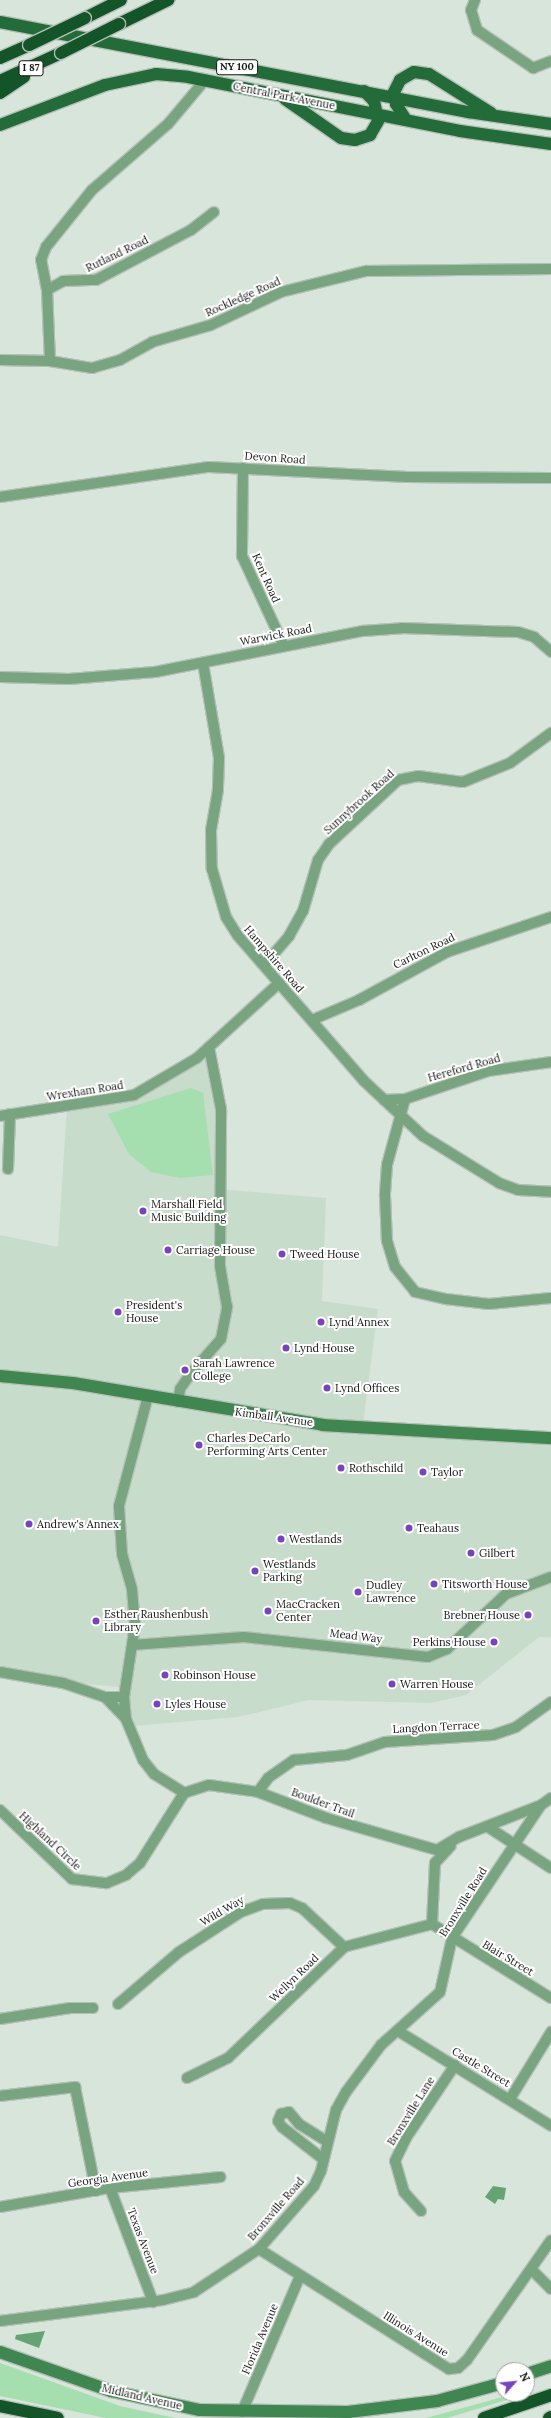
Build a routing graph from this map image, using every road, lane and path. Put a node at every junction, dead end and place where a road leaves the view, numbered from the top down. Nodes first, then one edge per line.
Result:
1 (121, 0) edge
2 (168, 0) edge
3 (475, 0) edge
4 (0, 22) edge
5 (56, 55) junction
6 (0, 58) edge
7 (551, 61) edge
8 (205, 80) junction
9 (0, 81) edge
10 (363, 91) junction
11 (0, 93) edge
12 (273, 94) junction
13 (394, 97) junction
14 (378, 115) junction
15 (499, 117) junction
16 (406, 120) junction
17 (551, 124) edge
18 (2, 125) edge
19 (551, 144) edge
20 (214, 212) dead end
21 (551, 269) edge
22 (47, 290) junction
23 (0, 360) edge
24 (50, 361) junction
25 (243, 468) junction
26 (551, 478) edge
27 (0, 497) edge
28 (284, 646) junction
29 (551, 652) edge
30 (203, 663) junction
31 (0, 677) edge
32 (551, 733) edge
33 (551, 917) edge
34 (265, 964) junction
35 (279, 983) junction
36 (312, 1020) junction
37 (209, 1047) junction
38 (551, 1062) edge
39 (405, 1099) junction
40 (384, 1100) junction
41 (5, 1115) edge
42 (400, 1116) junction
43 (8, 1169) dead end
44 (551, 1192) edge
45 (551, 1298) edge
46 (0, 1376) edge
47 (148, 1396) junction
48 (178, 1402) junction
49 (551, 1438) edge
50 (551, 1577) edge
51 (132, 1645) junction
52 (0, 1672) edge
53 (105, 1697) junction
54 (124, 1697) junction
55 (551, 1702) edge
56 (126, 1719) junction
57 (258, 1792) junction
58 (184, 1793) junction
59 (551, 1798) edge
60 (541, 1805) junction
61 (0, 1810) edge
62 (488, 1827) junction
63 (459, 1837) junction
64 (514, 1844) junction
65 (551, 1868) edge
66 (432, 1924) junction
67 (452, 1938) junction
68 (344, 1947) junction
69 (551, 1998) edge
70 (118, 2004) dead end
71 (93, 2008) dead end
72 (0, 2019) edge
73 (398, 2031) junction
74 (551, 2032) edge
75 (455, 2065) junction
76 (187, 2078) dead end
77 (0, 2096) edge
78 (510, 2098) junction
79 (551, 2126) edge
80 (328, 2142) junction
81 (324, 2158) junction
82 (220, 2177) dead end
83 (110, 2188) junction
84 (96, 2191) junction
85 (0, 2207) edge
86 (421, 2212) dead end
87 (551, 2240) edge
88 (259, 2248) junction
89 (532, 2270) junction
90 (300, 2276) junction
91 (551, 2289) edge
92 (153, 2302) junction
93 (0, 2321) edge
94 (0, 2352) edge
95 (551, 2366) edge
96 (535, 2371) edge
97 (495, 2384) edge
98 (551, 2395) edge
99 (0, 2406) edge
100 (242, 2412) junction
101 (58, 2418) edge
102 (484, 2418) edge

1 - 6 highway, I 87, bridge
2 - 5 highway, I 87, bridge
3 - 7 street
4 - 10 main road, Central Park Avenue / NY 100
5 - 9 highway, I 87
5 - 11 highway
8 - 12 main road, Central Park Avenue / NY 100
8 - 18 main road, Central Park Avenue / NY 100
8 - 22 street
10 - 13 main road, Central Park Avenue / NY 100
10 - 14 main road
12 - 14 main road, Central Park Avenue / NY 100
12 - 14 main road
13 - 15 main road, Central Park Avenue / NY 100
13 - 15 main road
13 - 16 main road
14 - 16 main road, Central Park Avenue / NY 100
15 - 17 main road, Central Park Avenue / NY 100
16 - 19 main road, Central Park Avenue / NY 100
20 - 22 street, Rutland Road
21 - 24 street, Rockledge Road
22 - 24 street
23 - 24 street, Rockledge Road
25 - 26 street, Devon Road
25 - 27 street, Devon Road
25 - 28 street, Kent Road
28 - 29 street, Warwick Road
28 - 30 street, Warwick Road
30 - 31 street, Warwick Road
30 - 34 street, Hampshire Road
32 - 34 street, Sunnybrook Road
33 - 36 street, Carlton Road
34 - 35 street, Hampshire Road
35 - 36 street, Hampshire Road
35 - 37 street, Wrexham Road
36 - 40 street, Hampshire Road
37 - 41 street, Wrexham Road
37 - 48 street
38 - 39 street, Hereford Road
39 - 40 street, Hereford Road
39 - 42 street
40 - 42 street, Hampshire Road
41 - 43 street
42 - 44 street, Hampshire Road
42 - 45 street
46 - 47 street, Kimball Avenue
47 - 48 street, Kimball Avenue
47 - 51 street
48 - 49 street, Kimball Avenue
50 - 51 street, Mead Way
51 - 54 street
52 - 53 street
53 - 54 street
53 - 56 street
54 - 56 street
55 - 57 street, Langdon Terrace
56 - 58 street
57 - 58 street, Boulder Trail
57 - 63 street, Boulder Trail
58 - 61 street, Highland Circle
59 - 60 street, Bronxville Road
60 - 62 street, Boulder Trail
60 - 64 street, Bronxville Road
62 - 63 street, Boulder Trail
62 - 64 street
63 - 66 street
64 - 65 street
64 - 67 street, Bronxville Road
66 - 67 street
66 - 68 street, Wellyn Road
67 - 69 street, Blair Street
67 - 73 street, Bronxville Road
68 - 70 street, Wild Way
68 - 76 street, Wellyn Road
71 - 72 street
73 - 75 street, Castle Street
73 - 80 street, Bronxville Road
74 - 78 street
75 - 78 street, Castle Street
75 - 86 street, Bronxville Lane
77 - 84 street
78 - 79 street, Castle Street
80 - 81 street, Bronxville Road
80 - 81 street
81 - 88 street, Bronxville Road
82 - 83 street, Georgia Avenue
83 - 84 street, Georgia Avenue
83 - 92 street, Texas Avenue
84 - 85 street, Georgia Avenue
87 - 89 street, Illinois Avenue
88 - 90 street, Illinois Avenue
88 - 92 street, Bronxville Road
89 - 90 street, Illinois Avenue
89 - 91 street
90 - 100 street, Florida Avenue
92 - 93 street, Bronxville Road
94 - 100 street, Midland Avenue
95 - 96 street
97 - 100 street, Midland Avenue
98 - 102 highway
99 - 101 highway

